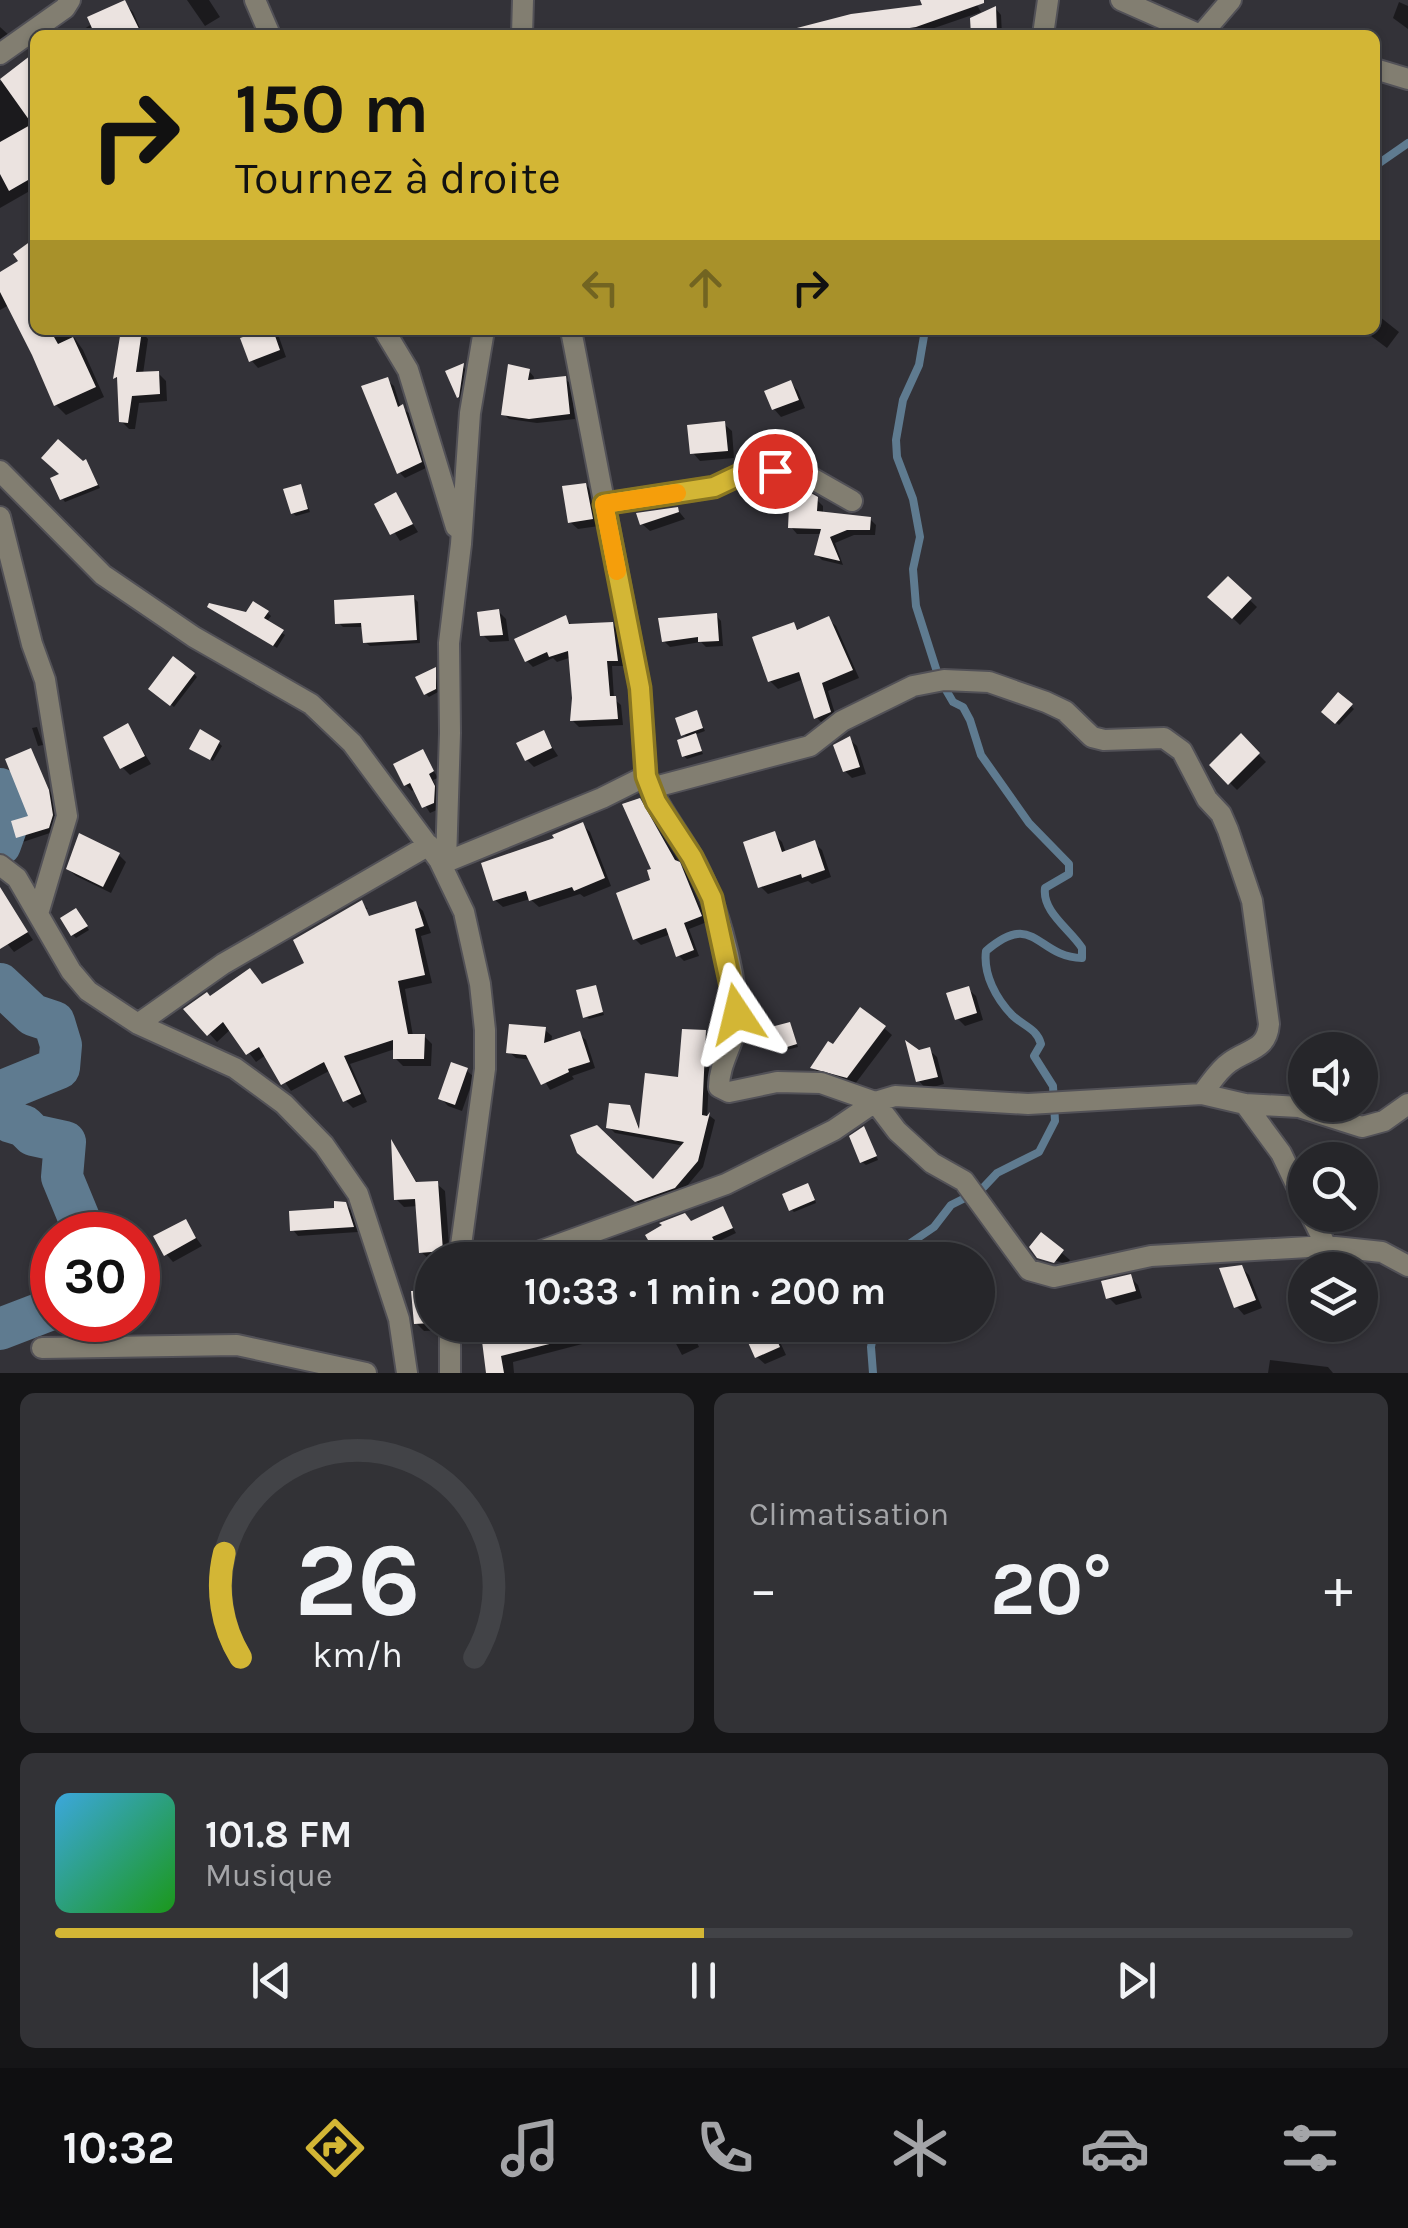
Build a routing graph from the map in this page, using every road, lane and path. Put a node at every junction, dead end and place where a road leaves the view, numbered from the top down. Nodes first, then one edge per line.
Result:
1 (70, 0) edge
2 (255, 0) edge
3 (523, 0) edge
4 (1048, 0) edge
5 (1121, 0) edge
6 (1231, 0) edge
7 (34, 30) edge
8 (268, 30) edge
9 (522, 30) edge
10 (1043, 30) edge
11 (1190, 30) edge
12 (1205, 30) edge
13 (30, 33) edge
14 (0, 54) edge
15 (1380, 71) edge
16 (1408, 79) edge
17 (387, 335) edge
18 (483, 335) edge
19 (571, 335) edge
20 (0, 471) edge
21 (852, 501) dead end
22 (604, 504) junction
23 (0, 517) edge
24 (461, 544) junction
25 (648, 782) junction
26 (438, 856) junction
27 (3, 866) edge
28 (38, 914) junction
29 (138, 1024) junction
30 (1202, 1094) junction
31 (874, 1102) junction
32 (1245, 1104) junction
33 (1408, 1104) edge
34 (1288, 1168) edge
35 (1319, 1232) edge
36 (461, 1242) edge
37 (566, 1242) edge
38 (1326, 1246) junction
39 (1408, 1266) edge
40 (450, 1342) edge
41 (42, 1348) dead end
42 (366, 1373) edge
43 (406, 1373) edge
44 (450, 1373) edge

1 - 7 street
2 - 8 street
3 - 9 street
4 - 10 street
5 - 11 street
6 - 12 street
13 - 14 street
15 - 16 street
17 - 24 street
18 - 24 street
19 - 22 street
20 - 26 street
21 - 22 street
22 - 25 street
23 - 28 street
24 - 26 street
25 - 26 street
25 - 30 street
25 - 31 street
26 - 29 street
26 - 36 street
27 - 28 street
28 - 29 street
29 - 43 street
30 - 31 street
30 - 32 street
31 - 37 street
31 - 38 street
32 - 33 street
32 - 34 street
35 - 38 street
38 - 39 street
40 - 44 street
41 - 42 street

